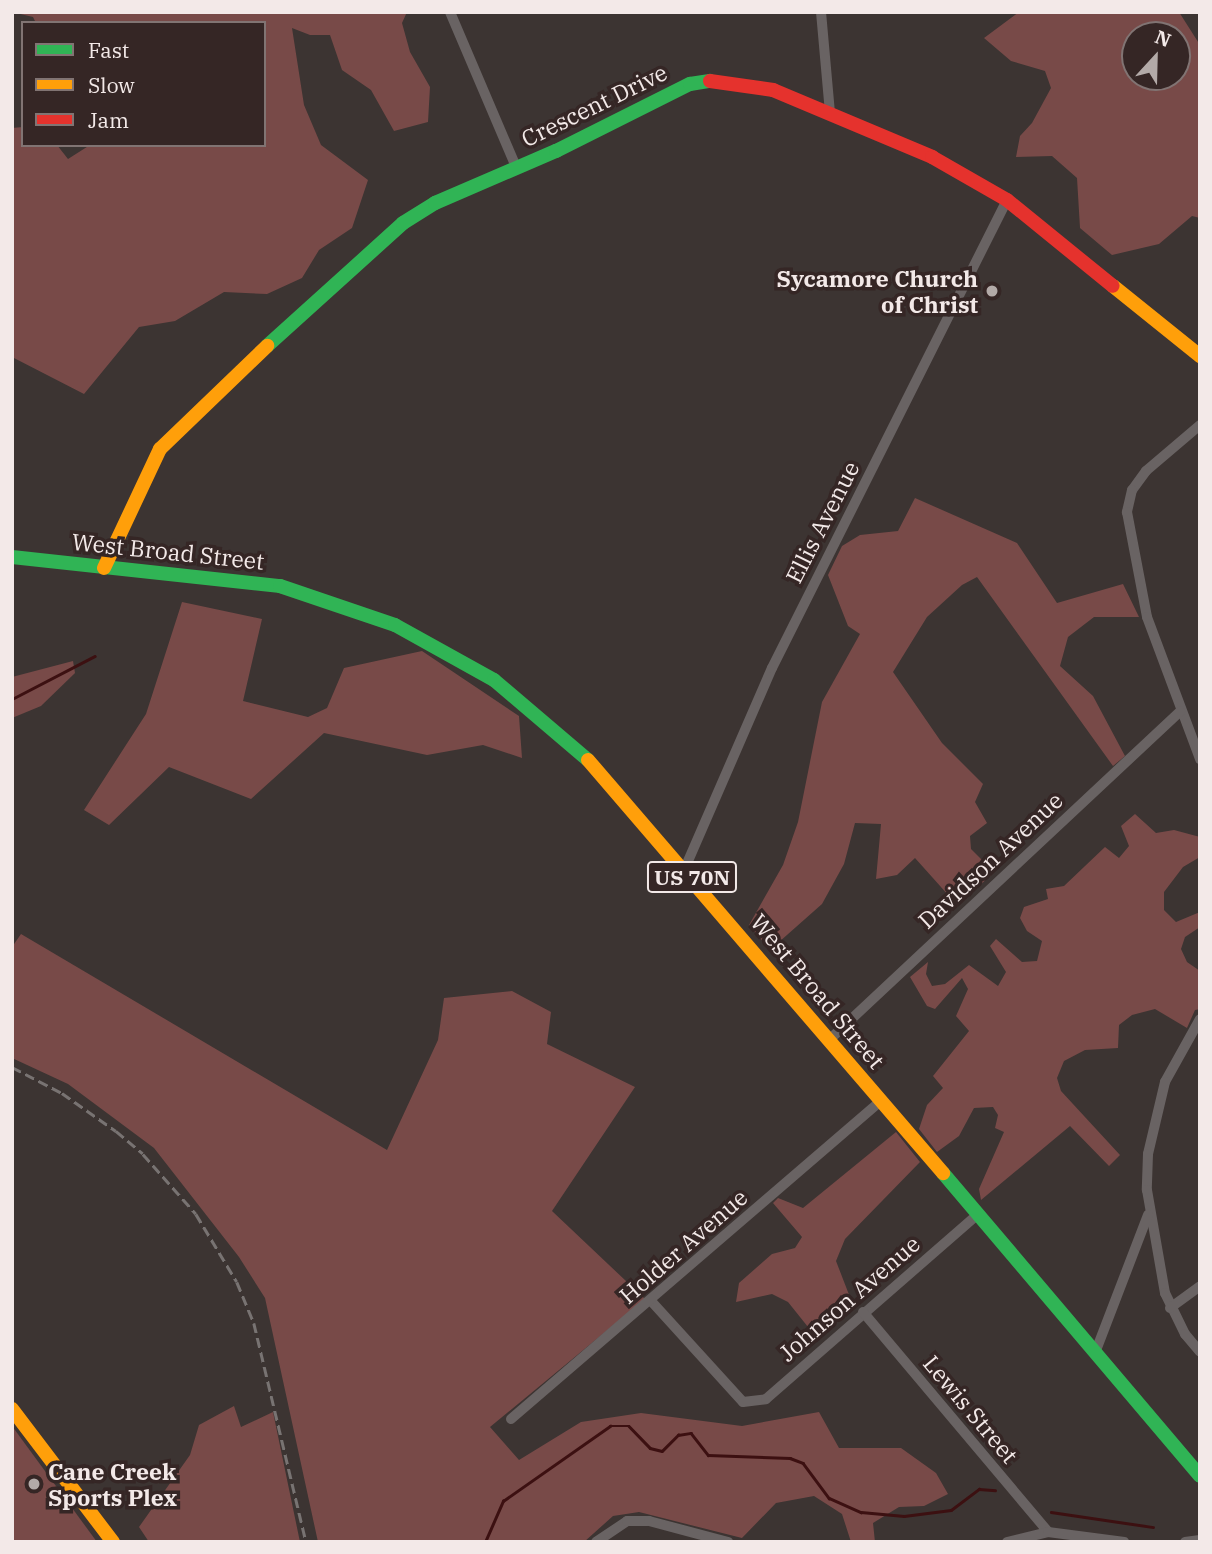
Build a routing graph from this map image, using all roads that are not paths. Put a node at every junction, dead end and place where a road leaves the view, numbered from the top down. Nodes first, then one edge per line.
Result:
1 (450, 12) edge
2 (821, 12) edge
3 (830, 113) junction
4 (516, 167) junction
5 (1007, 200) junction
6 (1200, 356) edge
7 (1200, 425) edge
8 (12, 557) edge
9 (104, 568) junction
10 (1180, 711) junction
11 (1200, 759) edge
12 (685, 869) junction
13 (1200, 1018) edge
14 (830, 1040) junction
15 (881, 1101) junction
16 (1149, 1214) junction
17 (977, 1215) junction
18 (1200, 1286) edge
19 (652, 1302) junction
20 (1170, 1308) junction
21 (863, 1312) junction
22 (1200, 1352) edge
23 (1095, 1353) junction
24 (12, 1409) edge
25 (511, 1419) dead end
26 (1200, 1476) edge
27 (1048, 1532) junction
28 (1200, 1540) edge
29 (113, 1542) edge
30 (596, 1542) edge
31 (728, 1542) edge
32 (1007, 1542) edge
33 (1124, 1542) edge
34 (1185, 1542) edge

1 - 4 street
2 - 3 street
3 - 4 main road, Crescent Drive
3 - 5 main road, Crescent Drive
4 - 9 main road, Crescent Drive
5 - 6 main road, Crescent Drive
5 - 12 street, Ellis Avenue
7 - 10 street
8 - 9 main road, West Broad Street / US 70N
9 - 12 main road, West Broad Street / US 70N
10 - 11 street
10 - 14 street, Davidson Avenue
12 - 14 main road, West Broad Street / US 70N
13 - 16 street
14 - 15 main road, West Broad Street / US 70N
15 - 17 main road, West Broad Street / US 70N
15 - 19 street, Holder Avenue
16 - 20 street
16 - 23 street
17 - 21 street, Johnson Avenue
17 - 23 main road, West Broad Street / US 70N
18 - 20 street
19 - 21 street, Johnson Avenue
19 - 25 street, Holder Avenue
20 - 22 street
21 - 27 street, Lewis Street
23 - 26 main road, West Broad Street / US 70N
24 - 29 main road
27 - 32 street
27 - 33 street
28 - 34 street
30 - 31 street

